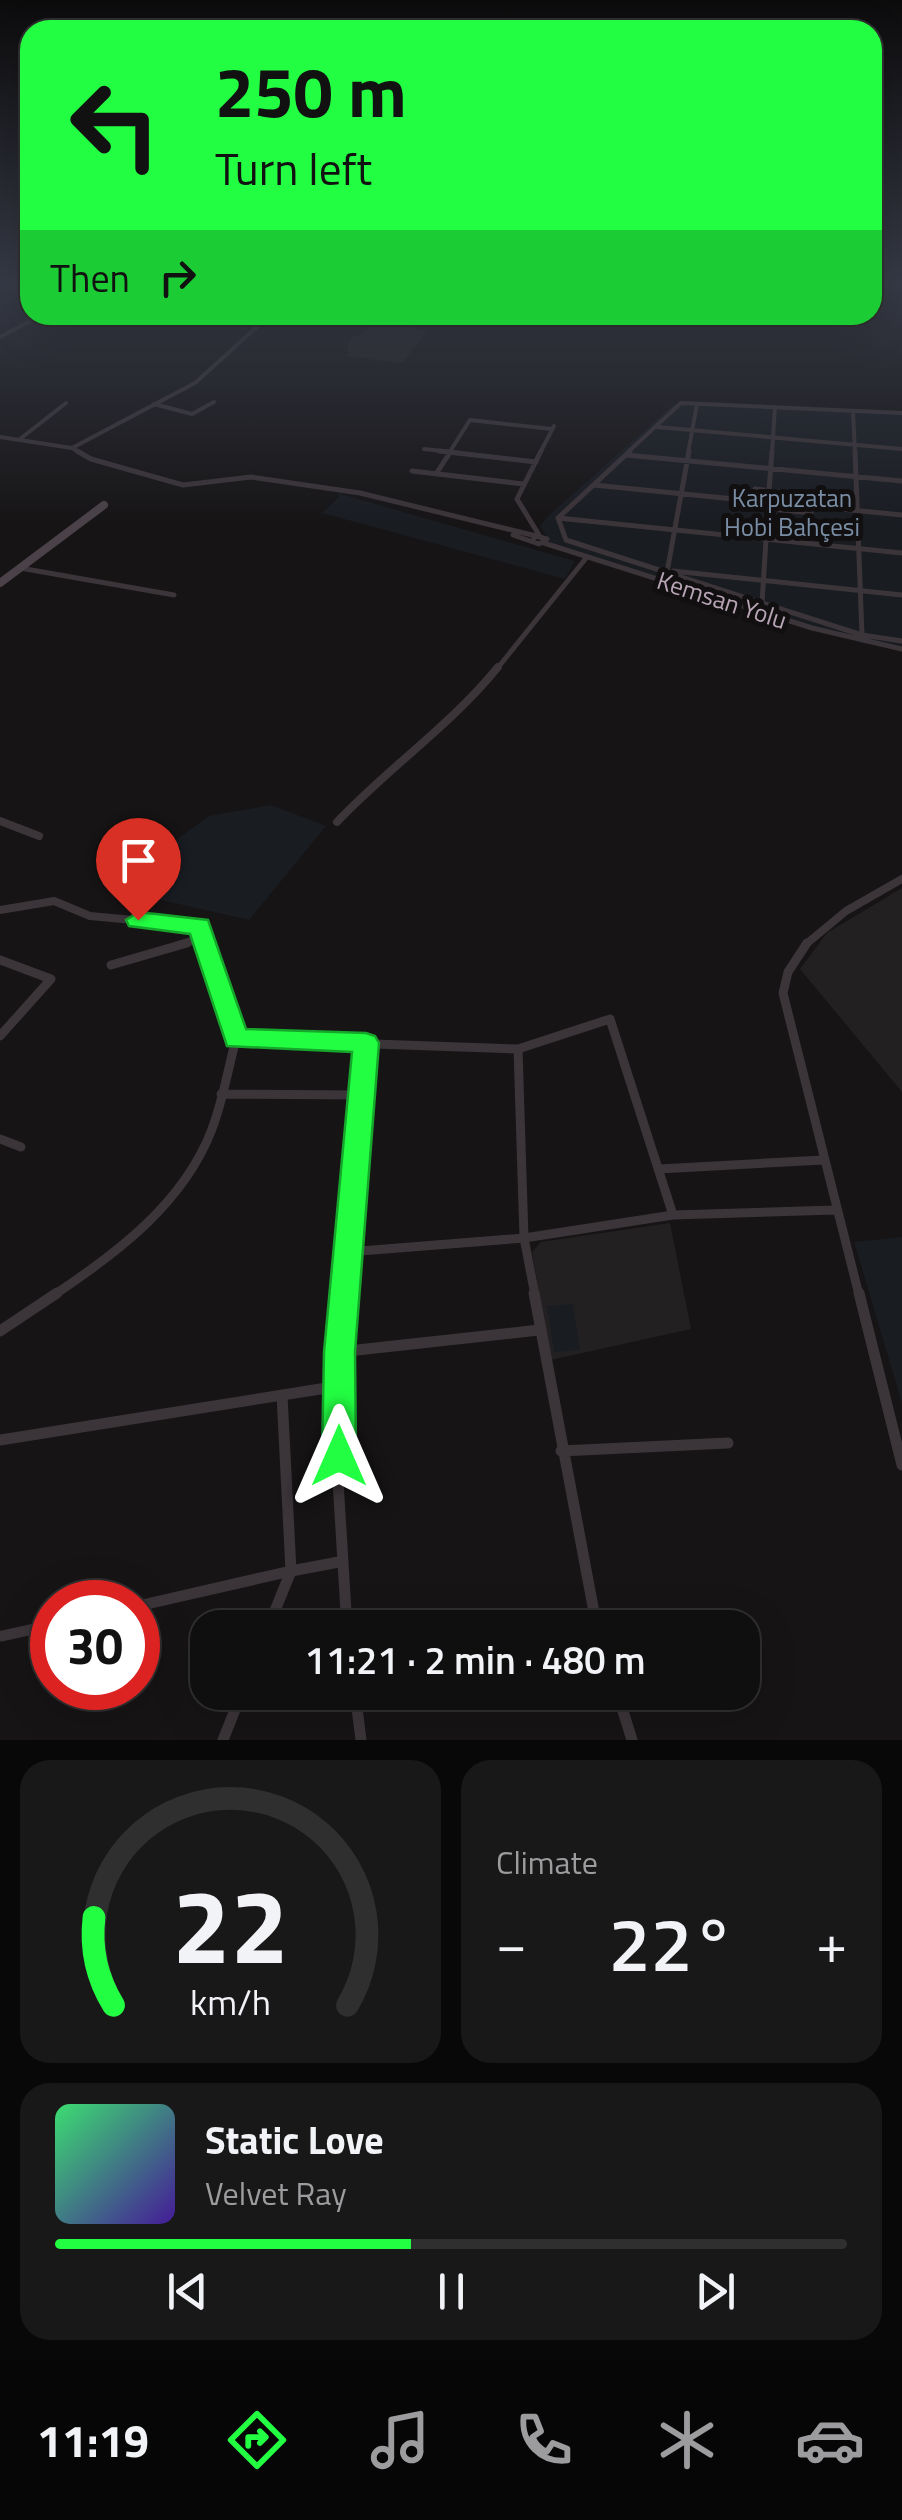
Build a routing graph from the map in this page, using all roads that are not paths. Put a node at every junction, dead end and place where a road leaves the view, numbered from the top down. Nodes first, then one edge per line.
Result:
1 (217, 363) edge
2 (214, 402) dead end
3 (66, 403) dead end
4 (154, 404) junction
5 (697, 404) junction
6 (775, 407) junction
7 (854, 411) junction
8 (902, 413) edge
9 (656, 426) junction
10 (693, 430) junction
11 (0, 437) edge
12 (773, 437) junction
13 (20, 439) junction
14 (855, 444) junction
15 (72, 448) junction
16 (902, 448) edge
17 (424, 449) dead end
18 (450, 452) junction
19 (626, 455) junction
20 (688, 461) junction
21 (536, 462) junction
22 (771, 468) junction
23 (412, 472) dead end
24 (436, 474) junction
25 (856, 476) junction
26 (902, 481) edge
27 (524, 484) junction
28 (594, 485) junction
29 (769, 491) junction
30 (682, 494) junction
31 (754, 501) junction
32 (104, 505) dead end
33 (811, 506) junction
34 (768, 508) junction
35 (857, 511) junction
36 (902, 515) edge
37 (558, 518) junction
38 (676, 530) junction
39 (536, 538) junction
40 (766, 540) junction
41 (858, 549) junction
42 (902, 553) edge
43 (587, 557) junction
44 (20, 568) junction
45 (668, 571) junction
46 (763, 580) junction
47 (0, 582) edge
48 (860, 590) junction
49 (174, 595) dead end
50 (902, 595) edge
51 (762, 603) junction
52 (862, 635) junction
53 (902, 640) edge
54 (902, 649) edge
55 (0, 821) edge
56 (337, 822) dead end
57 (39, 836) dead end
58 (902, 879) edge
59 (0, 910) edge
60 (202, 938) junction
61 (0, 960) edge
62 (111, 965) dead end
63 (0, 1036) edge
64 (236, 1039) junction
65 (366, 1043) junction
66 (518, 1049) junction
67 (221, 1094) junction
68 (362, 1095) junction
69 (0, 1139) edge
70 (21, 1147) dead end
71 (823, 1160) junction
72 (658, 1169) junction
73 (835, 1210) junction
74 (673, 1215) junction
75 (524, 1238) junction
76 (348, 1252) junction
77 (0, 1330) edge
78 (539, 1330) junction
79 (340, 1352) junction
80 (339, 1386) junction
81 (282, 1395) junction
82 (0, 1440) edge
83 (728, 1443) dead end
84 (562, 1451) junction
85 (902, 1465) edge
86 (339, 1562) junction
87 (290, 1572) junction
88 (160, 1601) edge
89 (275, 1610) edge
90 (345, 1610) edge
91 (593, 1610) edge
92 (30, 1630) edge
93 (2, 1636) edge
94 (235, 1710) edge
95 (357, 1710) edge
96 (623, 1710) edge
97 (223, 1740) edge
98 (360, 1740) edge
99 (632, 1740) edge

1 - 4 street
2 - 4 street
3 - 13 street
4 - 15 street
5 - 6 street
5 - 9 street
5 - 10 street
6 - 7 street
6 - 12 street
7 - 8 street
7 - 14 street
9 - 10 street
9 - 19 street
10 - 12 street
10 - 20 street
11 - 13 street, Kemsan Yolu
12 - 14 street
12 - 22 street
13 - 15 street, Kemsan Yolu
14 - 16 street
14 - 25 street
15 - 39 street, Kemsan Yolu
17 - 18 street
18 - 21 street
18 - 21 street
18 - 24 street
19 - 20 street
19 - 28 street
20 - 22 street
20 - 30 street
21 - 27 street
22 - 25 street
22 - 29 street
23 - 24 street
24 - 27 street
25 - 26 street
25 - 35 street
27 - 39 street
28 - 30 street
28 - 37 street
29 - 31 street
29 - 33 street
30 - 31 street
30 - 38 street
31 - 34 street
32 - 44 street
33 - 34 street
33 - 35 street
34 - 40 street
35 - 36 street
35 - 41 street
37 - 38 street
37 - 45 street
38 - 40 street
38 - 45 street
39 - 43 street, Kemsan Yolu
40 - 41 street
40 - 46 street
41 - 42 street
41 - 48 street
43 - 54 street, Kemsan Yolu
43 - 56 street
44 - 47 street
44 - 49 street
45 - 46 street
45 - 51 street
46 - 48 street
46 - 51 street
48 - 50 street
48 - 52 street
51 - 52 street
52 - 53 street
55 - 57 street
58 - 71 street
59 - 60 street
60 - 62 street
60 - 64 street
61 - 63 street
64 - 65 street
64 - 67 street
65 - 66 street
65 - 68 street
66 - 72 street
66 - 75 street
67 - 68 street
67 - 77 street
68 - 76 street
69 - 70 street
71 - 72 street
71 - 73 street
72 - 74 street
73 - 74 street
73 - 85 street
74 - 75 street
75 - 76 street
75 - 78 street
76 - 79 street
78 - 79 street
78 - 84 street
79 - 80 street
80 - 81 street
80 - 86 street
81 - 82 street
81 - 87 street
83 - 84 street
84 - 91 street
86 - 87 street
86 - 90 street
87 - 88 street
87 - 89 street
92 - 93 street
94 - 97 street
95 - 98 street
96 - 99 street

